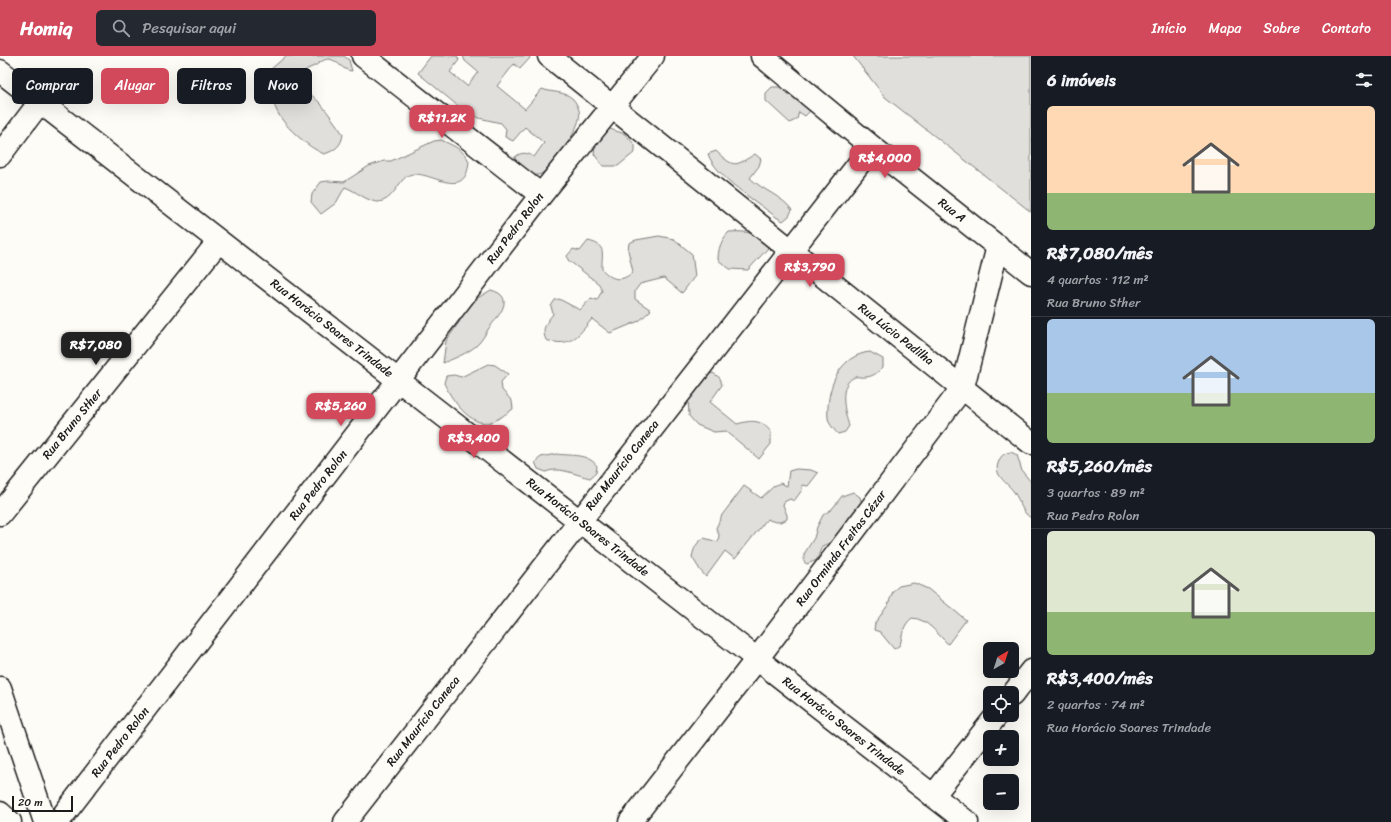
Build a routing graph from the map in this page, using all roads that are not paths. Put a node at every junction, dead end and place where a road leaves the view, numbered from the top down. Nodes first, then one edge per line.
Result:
1 (363, 56) edge
2 (549, 56) edge
3 (653, 56) edge
4 (762, 56) edge
5 (0, 70) edge
6 (12, 80) edge
7 (38, 104) edge
8 (43, 104) edge
9 (612, 105) junction
10 (872, 147) junction
11 (0, 155) edge
12 (541, 195) junction
13 (219, 241) junction
14 (998, 246) junction
15 (791, 252) junction
16 (1031, 272) edge
17 (399, 380) junction
18 (963, 387) junction
19 (1031, 443) edge
20 (0, 514) edge
21 (579, 520) junction
22 (757, 659) junction
23 (1031, 671) edge
24 (1019, 686) edge
25 (0, 688) edge
26 (991, 722) edge
27 (933, 796) junction
28 (0, 813) edge
29 (10, 822) edge
30 (46, 822) edge
31 (58, 822) edge
32 (345, 822) edge
33 (630, 822) edge
34 (967, 822) edge

1 - 12 street
2 - 9 street, Rua Lúcio Padilha
3 - 9 street, Rua Pedro Rolon
4 - 10 street, Rua A
5 - 6 street, Rua Horácio Soares Trindade
7 - 11 street
8 - 13 street, Rua Horácio Soares Trindade
9 - 12 street, Rua Pedro Rolon
9 - 15 street, Rua Lúcio Padilha
10 - 14 street, Rua A
10 - 15 street, Rua Maurício Caneca
12 - 17 street, Rua Pedro Rolon
13 - 17 street, Rua Horácio Soares Trindade
13 - 20 street, Rua Bruno Sther
14 - 16 street, Rua A
14 - 18 street, Rua Orminda Freitas Cézar
15 - 18 street, Rua Lúcio Padilha
15 - 21 street, Rua Maurício Caneca
17 - 21 street, Rua Horácio Soares Trindade
17 - 31 street, Rua Pedro Rolon
18 - 19 street, Rua Lúcio Padilha
18 - 22 street, Rua Orminda Freitas Cézar
21 - 22 street, Rua Horácio Soares Trindade
21 - 32 street, Rua Maurício Caneca
22 - 27 street, Rua Horácio Soares Trindade
22 - 33 street, Rua Orminda Freitas Cézar
23 - 24 street
25 - 30 street
26 - 27 street
27 - 34 street, Rua Horácio Soares Trindade
28 - 29 street

